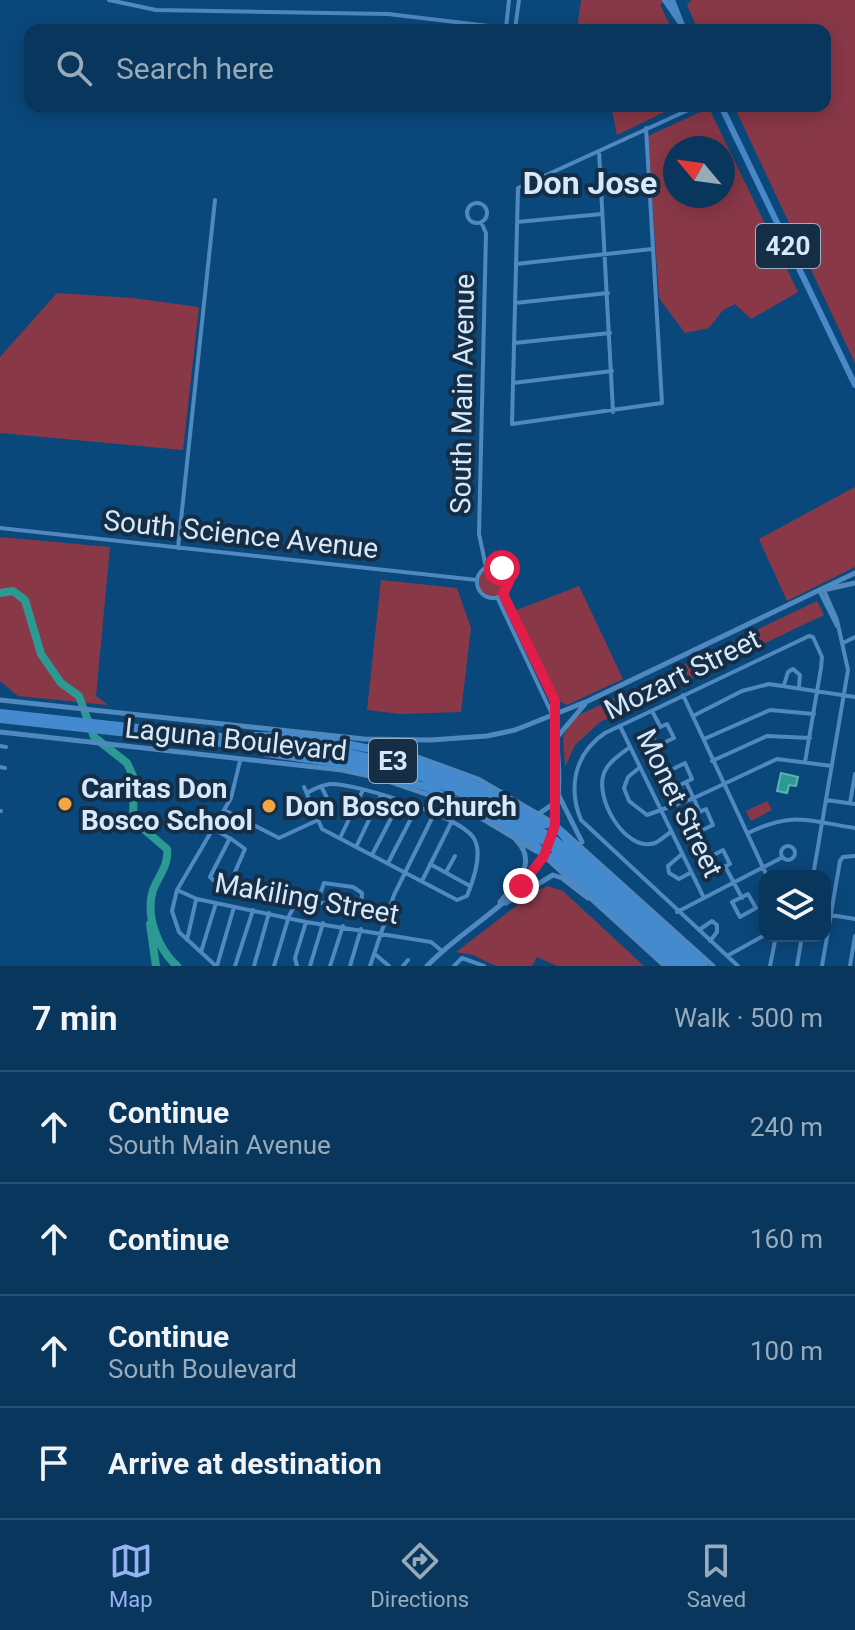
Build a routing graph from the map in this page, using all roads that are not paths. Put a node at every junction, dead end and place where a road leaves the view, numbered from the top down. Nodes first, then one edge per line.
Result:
1 (109, 0) edge
2 (509, 0) edge
3 (519, 0) edge
4 (665, 0) edge
5 (672, 0) edge
6 (680, 22) joint
7 (472, 24) edge
8 (506, 24) edge
9 (516, 24) edge
10 (683, 112) edge
11 (724, 112) edge
12 (646, 128) junction
13 (599, 151) junction
14 (215, 200) dead end
15 (603, 214) junction
16 (481, 222) junction
17 (517, 222) junction
18 (652, 249) junction
19 (605, 254) junction
20 (516, 264) junction
21 (608, 293) junction
22 (515, 303) junction
23 (610, 333) junction
24 (514, 343) junction
25 (612, 371) junction
26 (513, 383) junction
27 (855, 385) edge
28 (613, 412) junction
29 (0, 528) edge
30 (178, 548) junction
31 (486, 567) junction
32 (855, 573) edge
33 (477, 580) junction
34 (855, 583) edge
35 (824, 592) junction
36 (503, 594) junction
37 (497, 597) junction
38 (839, 628) junction
39 (855, 637) edge
40 (843, 643) junction
41 (784, 685) junction
42 (799, 687) junction
43 (818, 692) junction
44 (683, 695) junction
45 (846, 696) junction
46 (855, 697) edge
47 (0, 700) edge
48 (588, 701) junction
49 (652, 711) junction
50 (0, 713) edge
51 (814, 714) junction
52 (693, 716) junction
53 (553, 717) junction
54 (0, 719) edge
55 (81, 724) junction
56 (620, 726) junction
57 (660, 727) junction
58 (0, 732) edge
59 (557, 738) junction
60 (810, 738) junction
61 (364, 739) junction
62 (704, 739) junction
63 (227, 740) junction
64 (630, 747) junction
65 (240, 761) junction
66 (712, 761) junction
67 (805, 762) junction
68 (832, 766) junction
69 (639, 768) junction
70 (855, 774) edge
71 (686, 782) junction
72 (723, 783) junction
73 (321, 786) junction
74 (304, 787) dead end
75 (363, 789) junction
76 (557, 790) junction
77 (307, 793) junction
78 (382, 794) junction
79 (694, 798) junction
80 (826, 800) junction
81 (400, 801) junction
82 (556, 802) junction
83 (852, 804) edge
84 (417, 807) junction
85 (332, 808) dead end
86 (224, 810) junction
87 (663, 811) junction
88 (700, 812) junction
89 (539, 813) junction
90 (434, 814) junction
91 (200, 820) dead end
92 (318, 820) junction
93 (451, 823) junction
94 (822, 823) junction
95 (555, 825) junction
96 (855, 828) edge
97 (215, 829) junction
98 (506, 831) junction
99 (671, 832) junction
100 (748, 833) junction
101 (230, 838) junction
102 (340, 838) junction
103 (356, 847) junction
104 (587, 849) junction
105 (564, 851) junction
106 (682, 854) junction
107 (372, 855) junction
108 (455, 856) dead end
109 (544, 856) junction
110 (855, 856) edge
111 (783, 857) dead end
112 (388, 863) junction
113 (430, 864) junction
114 (725, 866) junction
115 (763, 869) junction
116 (814, 870) edge
117 (405, 872) junction
118 (446, 872) junction
119 (690, 873) junction
120 (422, 881) junction
121 (734, 884) junction
122 (470, 886) junction
123 (177, 890) junction
124 (704, 898) junction
125 (742, 898) junction
126 (197, 899) junction
127 (318, 900) junction
128 (831, 902) edge
129 (216, 903) junction
130 (234, 906) junction
131 (601, 906) junction
132 (361, 908) junction
133 (494, 909) junction
134 (253, 910) junction
135 (374, 911) dead end
136 (677, 912) junction
137 (269, 913) junction
138 (831, 915) edge
139 (289, 916) junction
140 (855, 919) edge
141 (306, 922) junction
142 (323, 923) junction
143 (343, 926) junction
144 (406, 927) dead end
145 (361, 929) junction
146 (699, 930) junction
147 (382, 932) junction
148 (403, 936) junction
149 (855, 936) edge
150 (759, 938) edge
151 (187, 940) junction
152 (710, 941) junction
153 (775, 942) edge
154 (801, 942) edge
155 (825, 942) edge
156 (854, 946) edge
157 (201, 952) junction
158 (441, 952) junction
159 (375, 954) junction
160 (727, 956) junction
161 (408, 960) dead end
162 (216, 966) edge
163 (235, 966) edge
164 (254, 966) edge
165 (274, 966) edge
166 (297, 966) edge
167 (310, 966) edge
168 (330, 966) edge
169 (350, 966) edge
170 (370, 966) edge
171 (389, 966) edge
172 (403, 966) edge
173 (427, 966) edge
174 (454, 966) edge
175 (484, 966) edge
176 (665, 966) edge
177 (674, 966) edge
178 (685, 966) edge
179 (694, 966) edge
180 (704, 966) edge
181 (713, 966) edge
182 (738, 966) edge
183 (770, 966) edge
184 (797, 966) edge
185 (822, 966) edge
186 (850, 966) edge

1 - 7 street
2 - 8 street
3 - 9 street
4 - 6 main road
5 - 6 main road
10 - 12 street
11 - 27 main road, 420
12 - 13 street
12 - 18 street
13 - 15 street
13 - 17 street
14 - 30 street
15 - 17 street
15 - 19 street
16 - 16 street
16 - 31 street, South Main Avenue
17 - 20 street
18 - 19 street
18 - 28 street
19 - 20 street
19 - 21 street
20 - 22 street
21 - 22 street
21 - 23 street
22 - 24 street
23 - 24 street
23 - 25 street
24 - 26 street
25 - 26 street
25 - 28 street
26 - 28 street
29 - 30 street, South Science Avenue
30 - 33 street, South Science Avenue
31 - 33 street
31 - 36 street
32 - 35 main road, Laguna Boulevard
33 - 37 street
34 - 35 main road, Laguna Boulevard
35 - 38 street
35 - 38 street
35 - 48 main road, Laguna Boulevard
36 - 37 street
36 - 53 street
37 - 53 street
38 - 40 street
39 - 40 street
40 - 45 street
41 - 42 street
41 - 42 street
41 - 52 street
42 - 43 street
43 - 44 street, Mozart Street
43 - 45 street
43 - 51 street, Mozart Street
44 - 49 street, Mozart Street
44 - 52 street
45 - 46 street
45 - 68 street
47 - 61 main road, Laguna Boulevard
48 - 53 main road, Laguna Boulevard
48 - 59 main road
49 - 56 street, Mozart Street
49 - 57 street
50 - 55 highway, E3
51 - 60 street, Mozart Street
51 - 62 street
52 - 62 street
53 - 59 main road
53 - 61 main road, Laguna Boulevard
54 - 55 highway, E3
55 - 63 highway, E3
56 - 64 street, Monet Street
56 - 136 street, Mozart Street
57 - 57 street
58 - 65 main road, Laguna Boulevard
59 - 76 main road
60 - 66 street
60 - 67 street, Mozart Street
61 - 89 main road, Laguna Boulevard
62 - 66 street
63 - 95 highway
63 - 105 highway, E3
63 - 109 highway
64 - 69 street, Monet Street
64 - 99 street
65 - 86 street
65 - 98 main road, Laguna Boulevard
66 - 72 street
67 - 68 street
67 - 72 street
68 - 80 street
69 - 87 street, Monet Street
69 - 87 street
70 - 83 street
71 - 71 street
71 - 79 street
72 - 79 street
72 - 100 street
73 - 75 street
73 - 77 street
73 - 85 street
74 - 77 street
75 - 78 street
75 - 102 street
76 - 82 main road
76 - 104 main road
77 - 92 street
78 - 81 street
78 - 103 street
79 - 87 street
79 - 88 street
80 - 83 street
80 - 94 street
81 - 84 street
81 - 107 street
82 - 89 main road
82 - 95 main road
84 - 90 street
84 - 112 street
86 - 92 street
86 - 97 street
87 - 99 street, Monet Street
88 - 88 street
89 - 95 main road, Laguna Boulevard
90 - 93 street
90 - 117 street
91 - 97 street
92 - 102 street
93 - 113 street
93 - 122 street
94 - 96 street
94 - 100 street
94 - 116 street
95 - 104 main road, Laguna Boulevard
95 - 109 main road
95 - 180 highway
97 - 101 street
97 - 123 street
98 - 109 main road, Laguna Boulevard
98 - 133 main road
99 - 106 street, Monet Street
100 - 115 street
101 - 101 street
102 - 103 street
103 - 107 street
104 - 181 main road
105 - 178 highway, E3
105 - 179 highway, E3
106 - 119 street, Monet Street
106 - 119 street
107 - 112 street
108 - 118 street
109 - 131 main road, Laguna Boulevard
109 - 133 main road
109 - 177 highway
110 - 128 street
111 - 115 street
112 - 117 street
113 - 118 street
113 - 120 street
114 - 114 street
114 - 121 street
115 - 121 street
117 - 120 street
117 - 147 street
118 - 122 street
119 - 124 street, Monet Street
120 - 122 street
121 - 124 street
121 - 125 street
123 - 126 street, Makiling Street
123 - 151 street
124 - 136 street
125 - 125 street
126 - 129 street, Makiling Street
126 - 151 street
127 - 132 street
127 - 132 street
127 - 139 street
129 - 130 street, Makiling Street
129 - 157 street
130 - 134 street, Makiling Street
130 - 162 street
131 - 133 main road
131 - 176 main road
132 - 135 street
133 - 158 main road
134 - 137 street, Makiling Street
134 - 163 street
136 - 146 street, Mozart Street
137 - 139 street, Makiling Street
137 - 164 street
138 - 140 street
139 - 141 street, Makiling Street
139 - 165 street
141 - 142 street, Makiling Street
141 - 166 street
142 - 143 street, Makiling Street
142 - 167 street
143 - 145 street, Makiling Street
143 - 168 street
144 - 148 street
145 - 147 street, Makiling Street
145 - 169 street
146 - 152 street, Mozart Street
146 - 152 street
147 - 148 street, Makiling Street
147 - 159 street
148 - 158 street, Makiling Street
149 - 156 street
150 - 160 street
151 - 157 street
152 - 160 street, Mozart Street
153 - 183 street
154 - 184 street
155 - 185 street
156 - 186 street
157 - 162 street
158 - 173 main road
159 - 170 street
159 - 171 street
160 - 182 street, Mozart Street
161 - 172 street
174 - 175 street

